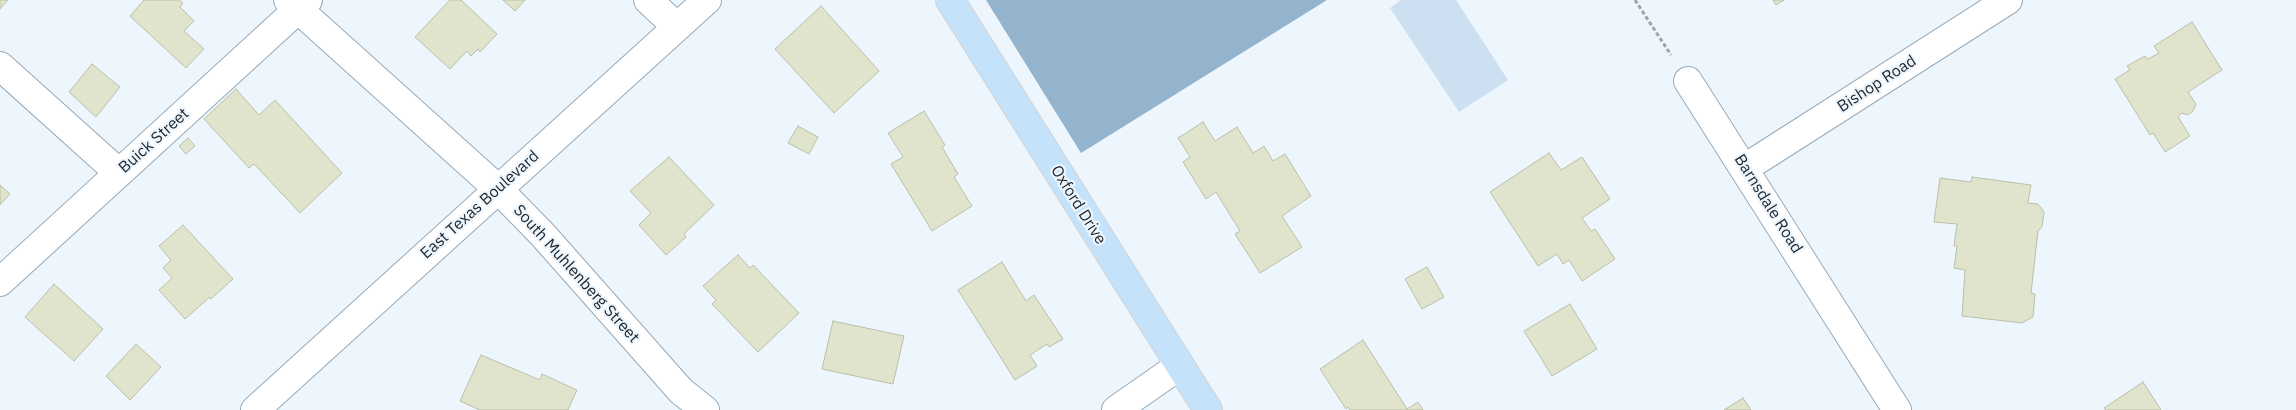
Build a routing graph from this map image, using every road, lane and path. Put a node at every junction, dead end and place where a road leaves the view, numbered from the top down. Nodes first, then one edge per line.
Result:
1 (648, 0) edge
2 (707, 0) edge
3 (950, 0) edge
4 (1635, 0) edge
5 (2008, 0) edge
6 (298, 3) edge
7 (677, 27) junction
8 (0, 66) edge
9 (1688, 81) joint
10 (1745, 168) junction
11 (119, 173) junction
12 (498, 189) junction
13 (0, 282) edge
14 (1179, 366) junction
15 (255, 410) edge
16 (705, 410) edge
17 (1116, 410) edge
18 (1208, 410) edge
19 (1897, 410) edge

1 - 7 street
2 - 7 street, East Texas Boulevard
3 - 14 main road, Oxford Drive
4 - 9 path
5 - 10 street, Bishop Road
6 - 11 street, Buick Street
6 - 12 street, South Muhlenberg Street
7 - 12 street, East Texas Boulevard
8 - 11 street
9 - 10 street, Barnsdale Road
10 - 19 street, Barnsdale Road
11 - 13 street, Buick Street
12 - 15 street, East Texas Boulevard
12 - 16 street, South Muhlenberg Street
14 - 17 street
14 - 18 main road, Oxford Drive

